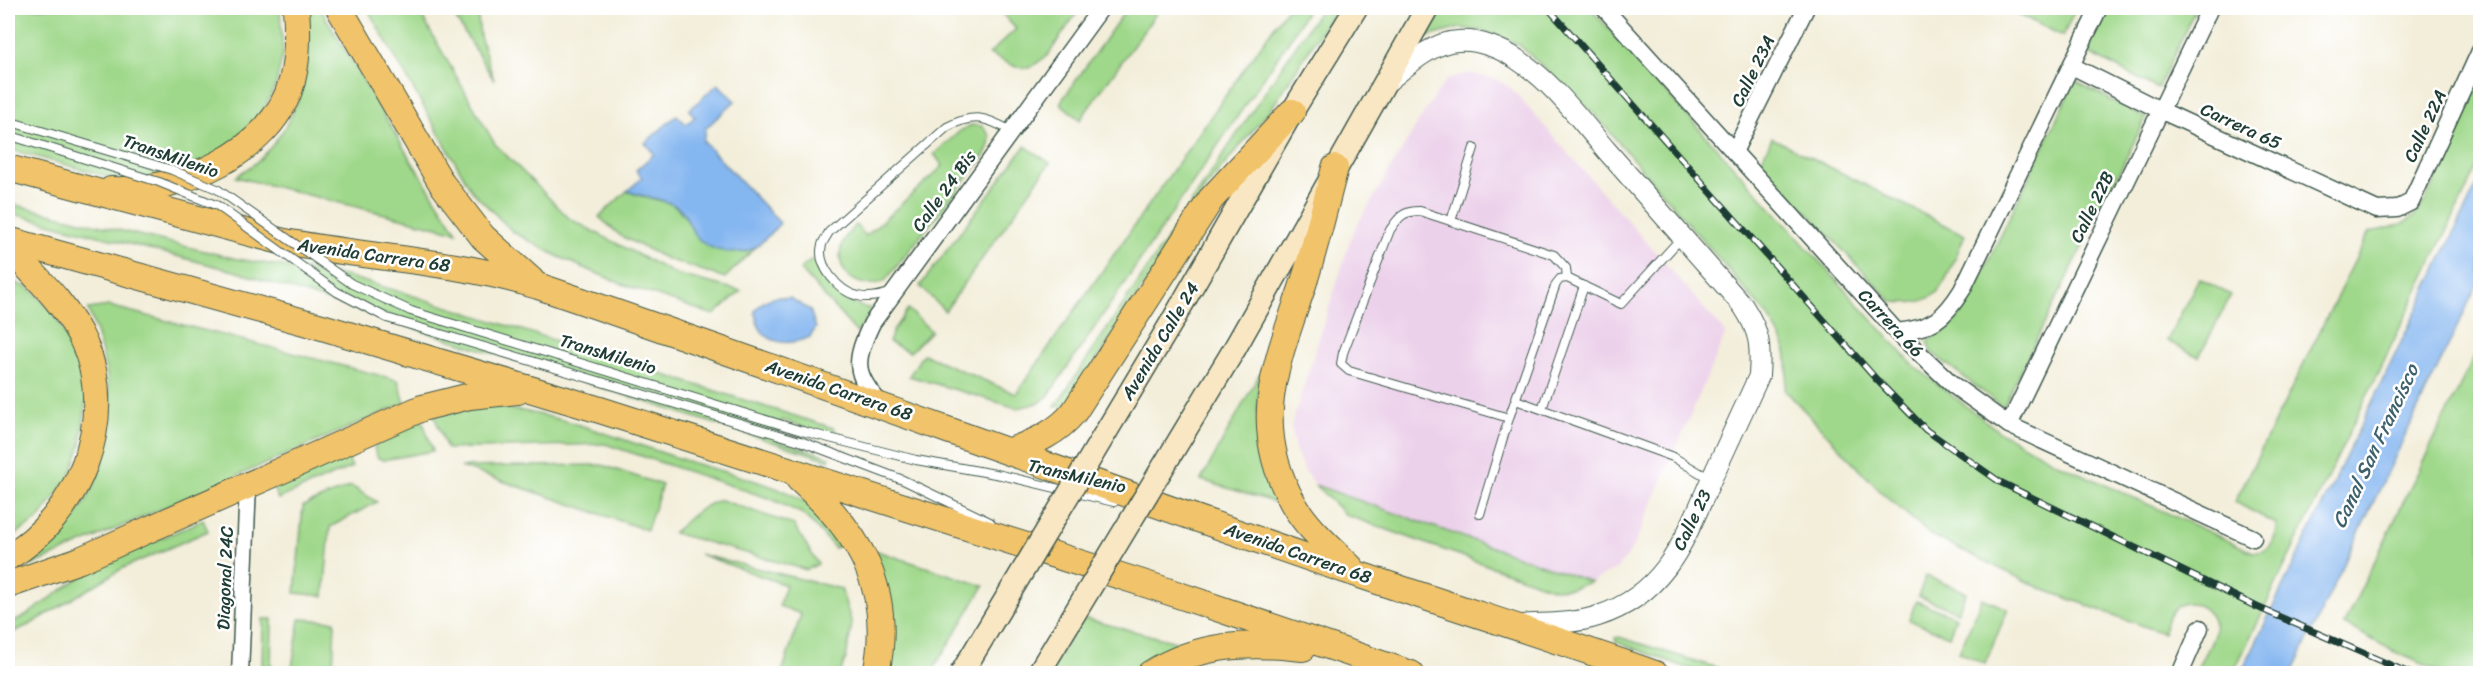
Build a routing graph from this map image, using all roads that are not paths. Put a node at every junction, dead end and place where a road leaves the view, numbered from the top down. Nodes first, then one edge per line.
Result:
1 (296, 8) edge
2 (339, 8) edge
3 (1101, 8) edge
4 (1356, 8) edge
5 (1427, 8) edge
6 (1604, 8) edge
7 (1806, 8) edge
8 (2098, 8) edge
9 (2210, 8) edge
10 (2481, 51) edge
11 (2072, 66) junction
12 (1383, 85) junction
13 (2160, 110) junction
14 (1292, 112) junction
15 (8, 121) edge
16 (1011, 131) junction
17 (8, 135) edge
18 (1474, 147) dead end
19 (1734, 152) junction
20 (1335, 168) junction
21 (14, 170) edge
22 (75, 187) junction
23 (2397, 209) joint
24 (1451, 221) junction
25 (1682, 237) junction
26 (8, 240) edge
27 (8, 247) edge
28 (1567, 278) junction
29 (538, 286) junction
30 (1584, 286) junction
31 (896, 291) junction
32 (1898, 332) junction
33 (533, 390) junction
34 (1516, 400) junction
35 (882, 405) junction
36 (1542, 410) junction
37 (1509, 418) junction
38 (2009, 425) junction
39 (1010, 451) junction
40 (789, 471) junction
41 (1712, 480) junction
42 (248, 485) junction
43 (1123, 504) dead end
44 (1134, 507) dead end
45 (1480, 514) dead end
46 (1001, 526) dead end
47 (1011, 530) dead end
48 (1234, 531) junction
49 (2253, 538) dead end
50 (8, 557) edge
51 (80, 560) junction
52 (1358, 574) junction
53 (8, 585) edge
54 (8, 603) edge
55 (1213, 607) junction
56 (1515, 625) junction
57 (2200, 628) dead end
58 (1347, 652) junction
59 (240, 674) edge
60 (876, 674) edge
61 (961, 674) edge
62 (1038, 674) edge
63 (1150, 674) edge
64 (1411, 674) edge
65 (1655, 674) edge
66 (2180, 674) edge

1 - 22 main road
2 - 29 main road
3 - 16 street, Calle 24 Bis
4 - 14 main road, Avenida Calle 24
5 - 12 main road
6 - 19 street, Carrera 66
7 - 19 street, Calle 23A
8 - 11 street
9 - 13 street, Calle 22B
10 - 23 street, Calle 22A
11 - 13 street, Carrera 65
11 - 32 street
12 - 20 main road
12 - 25 street
13 - 23 street, Carrera 65
13 - 38 street, Calle 22B
14 - 39 main road
14 - 61 main road, Avenida Calle 24, bridge
15 - 43 lane, TransMilenio, bridge
16 - 31 street, Calle 24 Bis
16 - 31 lane
17 - 46 lane, TransMilenio, bridge
18 - 24 lane
19 - 32 street, Carrera 66
20 - 52 main road
20 - 62 main road, bridge
21 - 22 main road, Avenida Carrera 68
22 - 29 main road, Avenida Carrera 68
24 - 28 lane
24 - 37 lane
25 - 30 lane
25 - 41 street, Calle 23
26 - 33 main road
27 - 50 main road
28 - 30 lane
28 - 34 lane
29 - 35 main road, Avenida Carrera 68
30 - 36 lane
31 - 35 street, Calle 24 Bis
32 - 38 street, Carrera 66
33 - 40 main road
33 - 42 main road
34 - 36 lane
34 - 37 lane
35 - 39 main road, Avenida Carrera 68
36 - 41 lane
37 - 45 lane
38 - 49 street, Carrera 66
39 - 48 main road, Avenida Carrera 68
40 - 55 main road
40 - 60 main road
41 - 56 street, Calle 23
42 - 51 main road
42 - 59 street, Diagonal 24C
44 - 48 lane, TransMilenio
47 - 55 lane
48 - 52 main road, Avenida Carrera 68
51 - 53 main road
51 - 54 main road
52 - 56 main road, Avenida Carrera 68
55 - 58 main road
56 - 65 main road, Avenida Carrera 68
57 - 66 street
58 - 63 main road
58 - 64 main road

